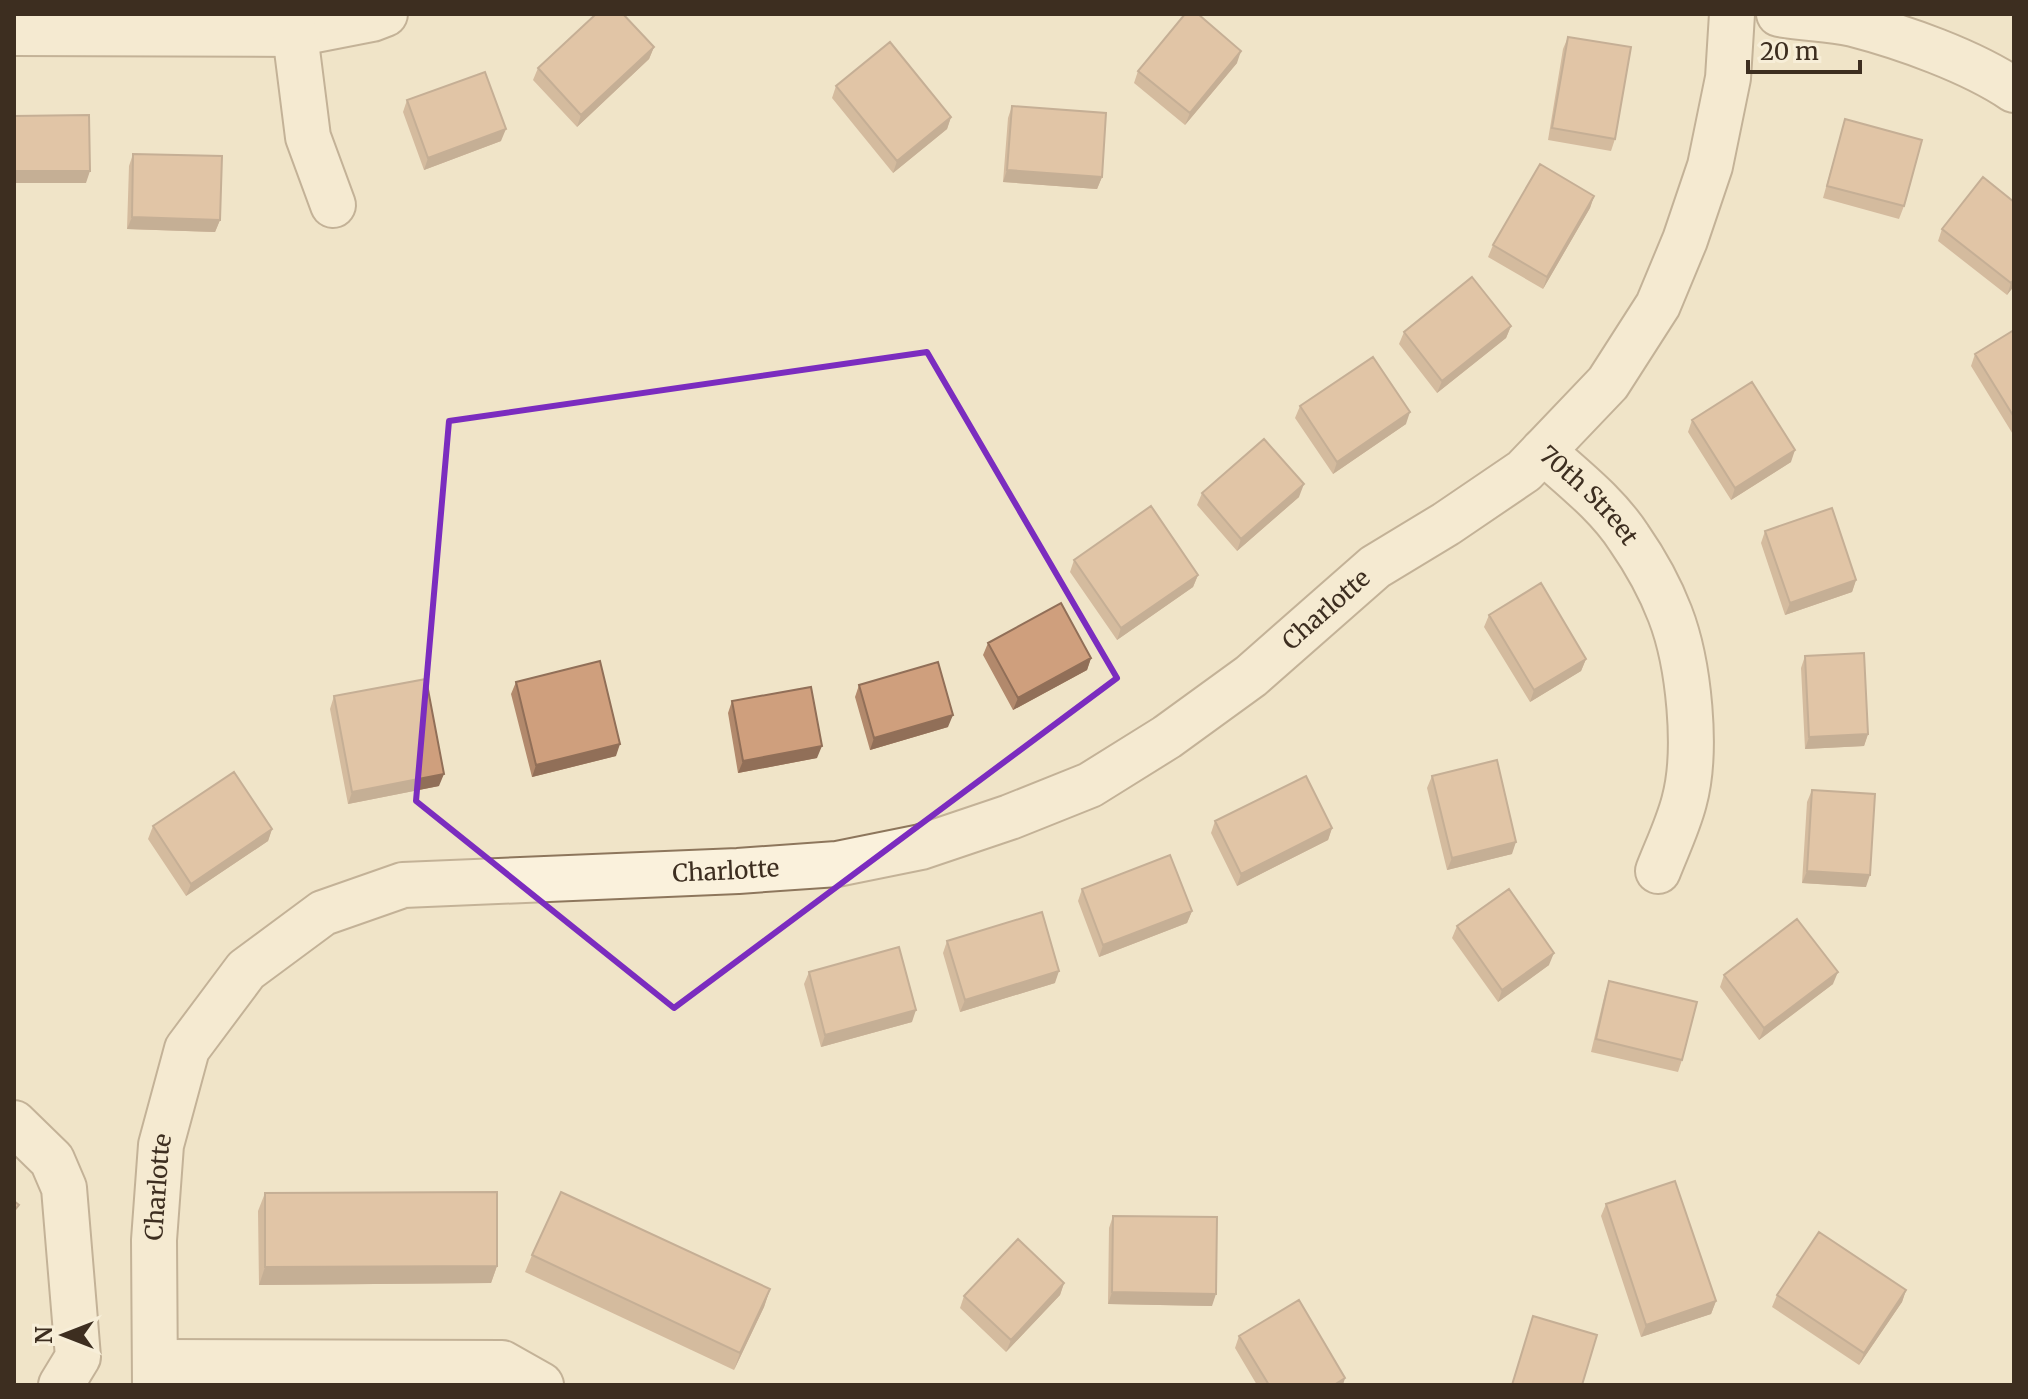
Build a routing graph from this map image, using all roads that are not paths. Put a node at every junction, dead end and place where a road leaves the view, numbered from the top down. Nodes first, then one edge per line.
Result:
1 (385, 14) edge
2 (1732, 14) edge
3 (1779, 14) edge
4 (14, 33) edge
5 (295, 34) junction
6 (2014, 90) edge
7 (333, 205) dead end
8 (1543, 451) junction
9 (1658, 871) dead end
10 (14, 1123) edge
11 (155, 1373) edge
12 (284, 1373) edge
13 (61, 1385) edge
14 (541, 1385) edge

1 - 5 street
2 - 8 street, 70th Street
3 - 6 street
4 - 5 street
5 - 7 street
8 - 9 street, 70th Street
8 - 11 street, Charlotte
10 - 13 street
11 - 12 street
12 - 14 street

